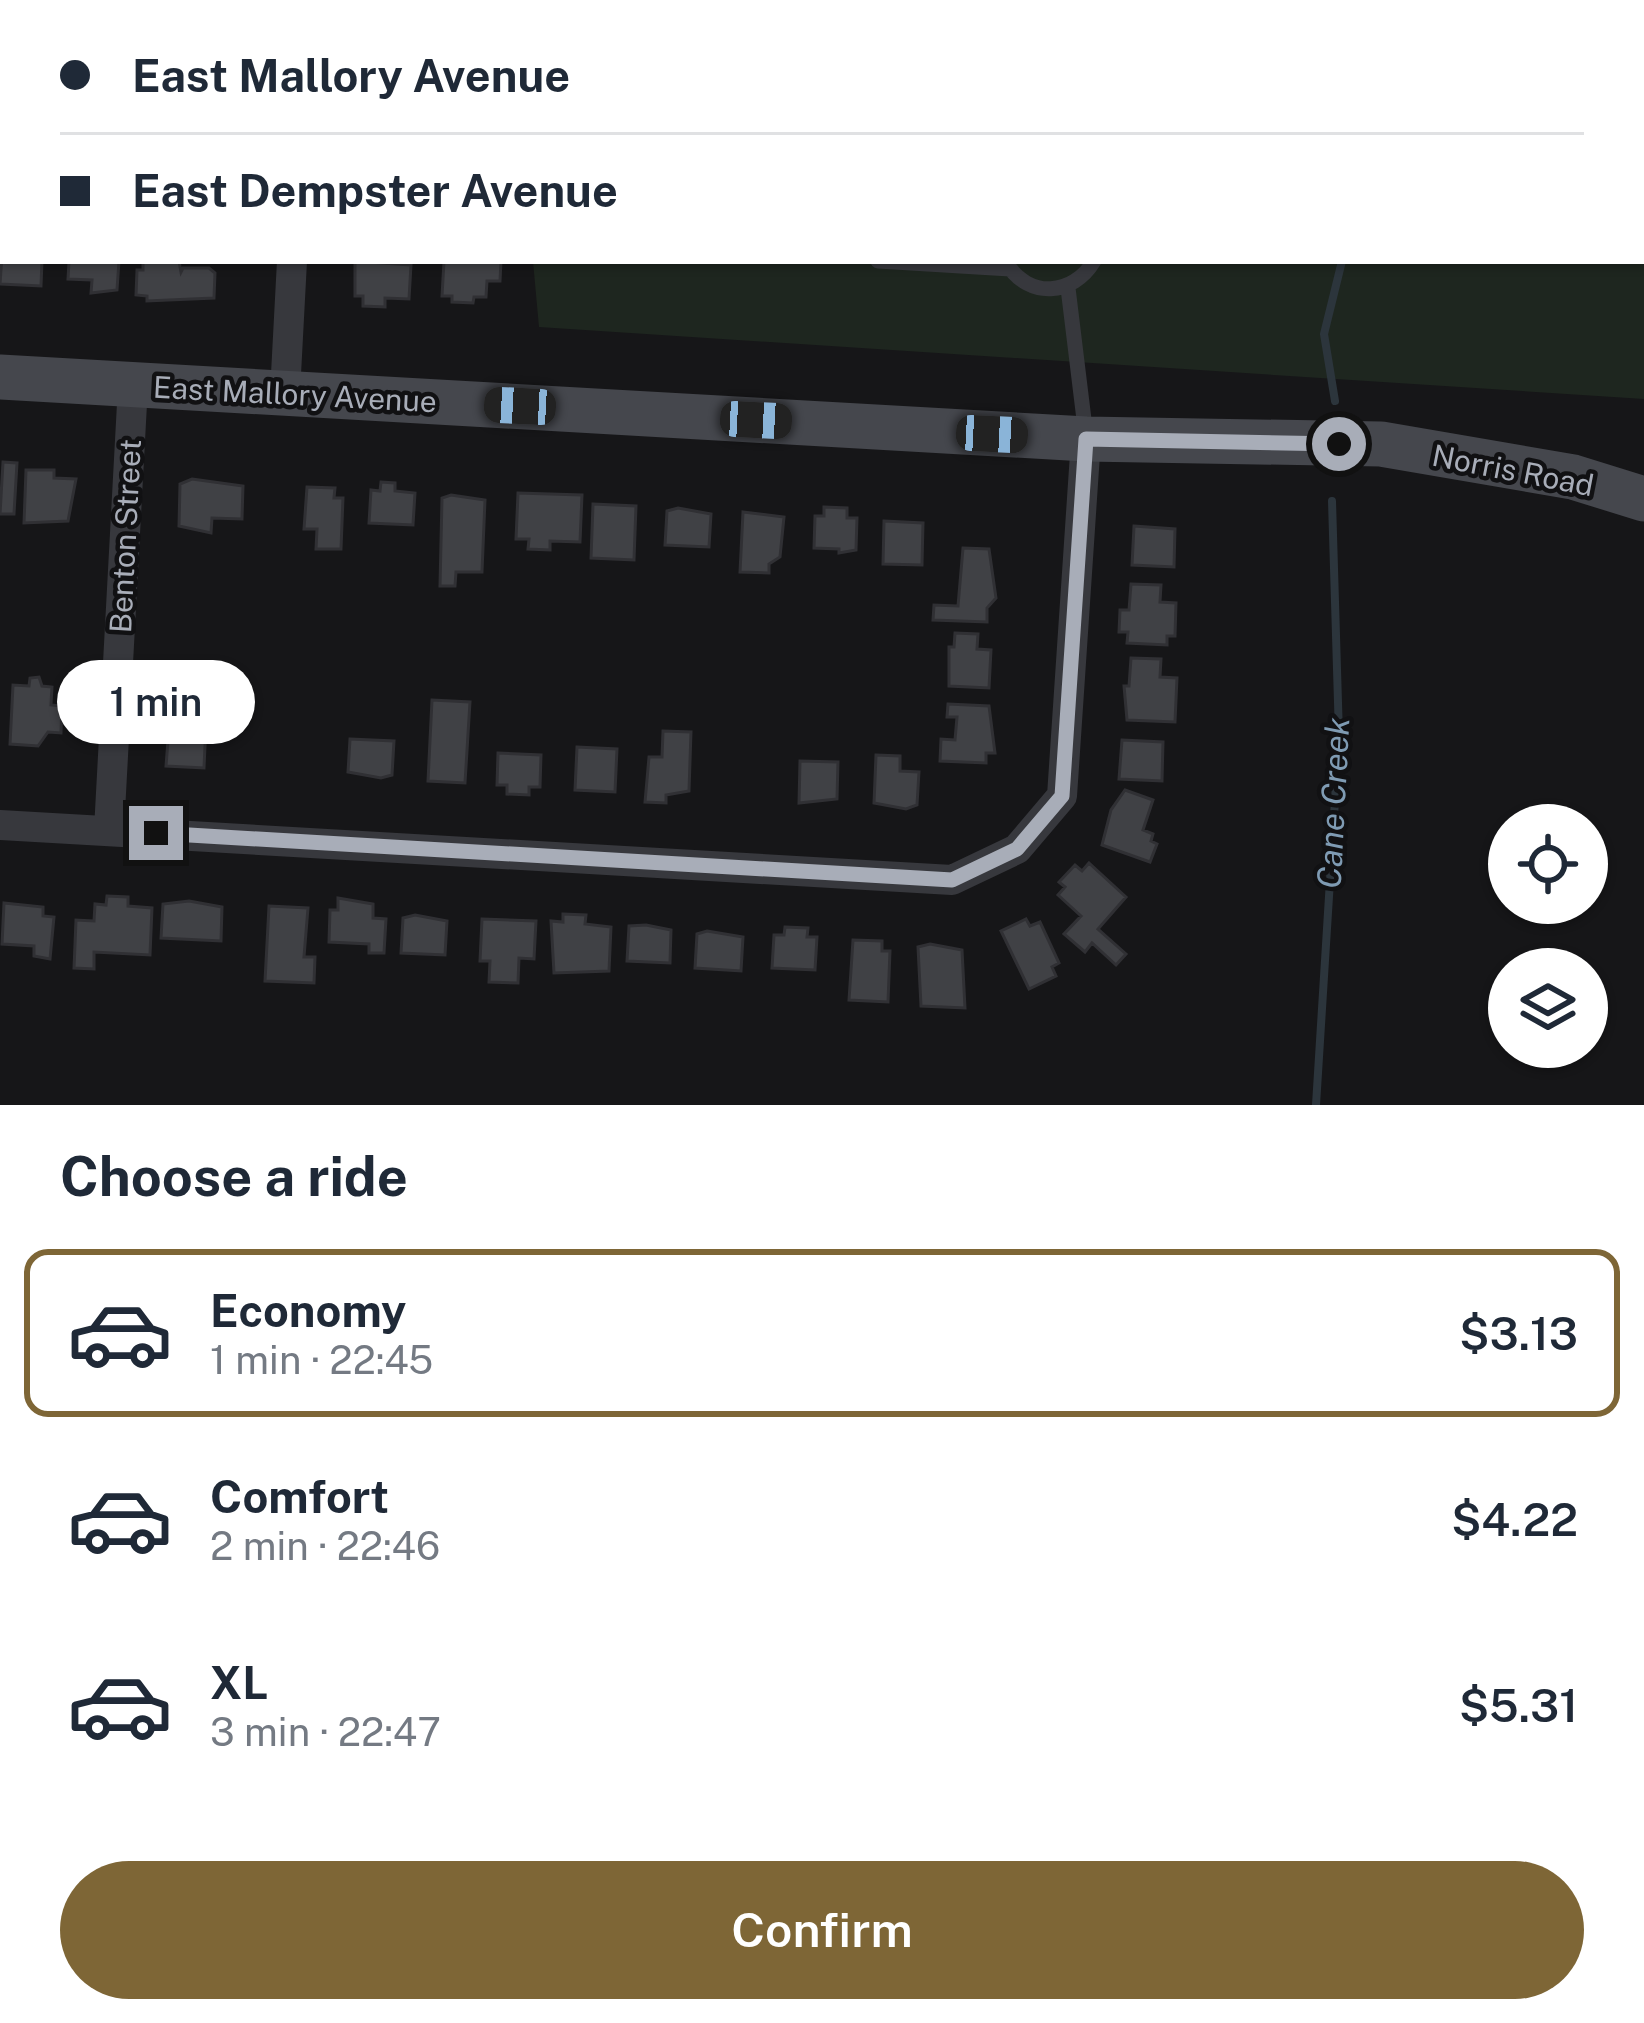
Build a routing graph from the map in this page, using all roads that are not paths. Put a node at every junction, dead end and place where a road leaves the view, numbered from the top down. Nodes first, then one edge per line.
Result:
1 (292, 264) edge
2 (976, 264) edge
3 (1091, 264) edge
4 (1008, 265) edge
5 (1068, 288) junction
6 (0, 377) edge
7 (133, 385) junction
8 (285, 393) junction
9 (1086, 439) junction
10 (1381, 445) joint
11 (1644, 500) edge
12 (0, 825) edge
13 (109, 830) junction

1 - 8 street
2 - 4 lane
3 - 5 lane
4 - 5 lane
5 - 9 lane
6 - 7 main road, East Mallory Avenue
7 - 8 main road, East Mallory Avenue
7 - 13 street, Benton Street
8 - 9 main road, East Mallory Avenue
9 - 10 main road, East Mallory Avenue
9 - 13 street
10 - 11 main road, Norris Road
12 - 13 street

